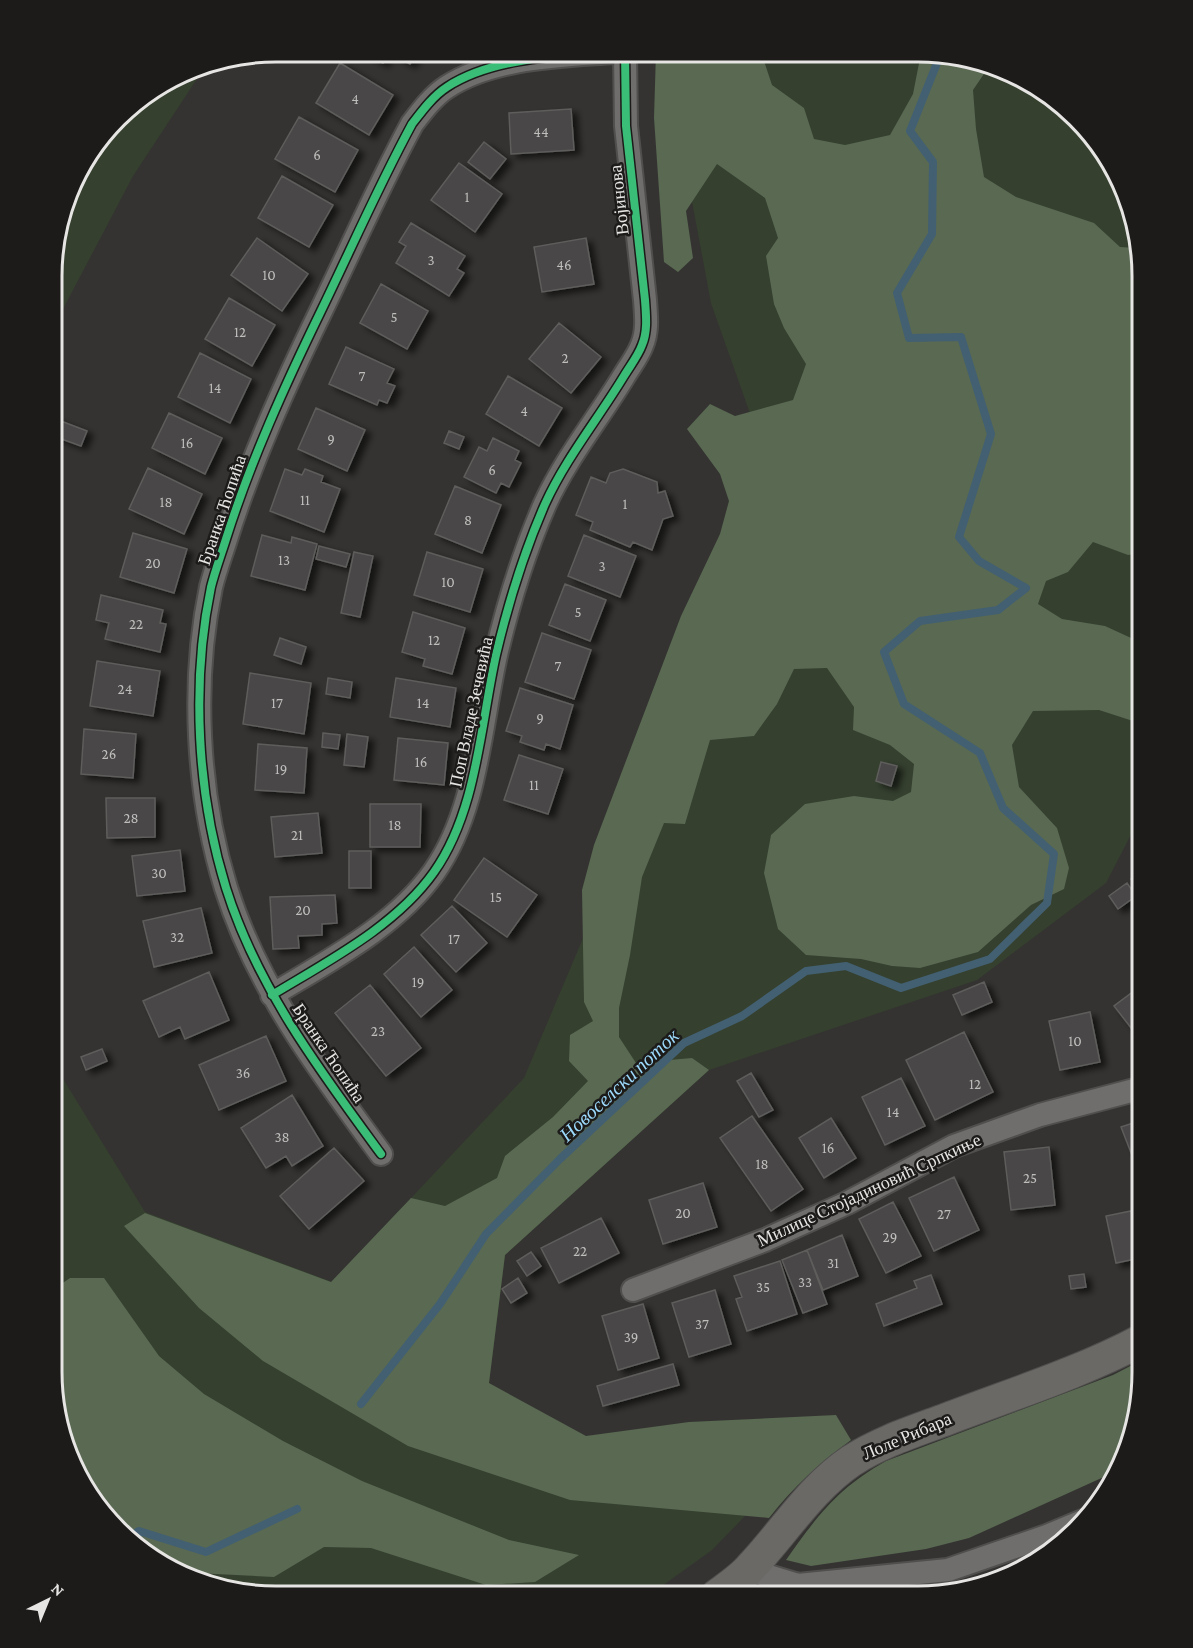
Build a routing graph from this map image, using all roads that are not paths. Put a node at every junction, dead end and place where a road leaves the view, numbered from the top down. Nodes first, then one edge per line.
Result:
1 (518, 62) edge
2 (625, 62) edge
3 (642, 344) joint
4 (272, 995) junction
5 (1132, 1091) edge
6 (381, 1154) dead end
7 (633, 1290) dead end
8 (1132, 1345) edge
9 (1063, 1529) edge
10 (749, 1570) junction
11 (729, 1586) edge
12 (798, 1586) edge
13 (798, 1586) edge

1 - 4 street, Бранка Ћопића
2 - 3 street, Војинова
3 - 4 street, Поп Владе Зечевића
4 - 6 street, Бранка Ћопића
5 - 7 street, Милице Стојадиновић Српкиње
8 - 10 street, Лоле Рибара
9 - 13 street
10 - 11 street, Лоле Рибара
10 - 12 street

